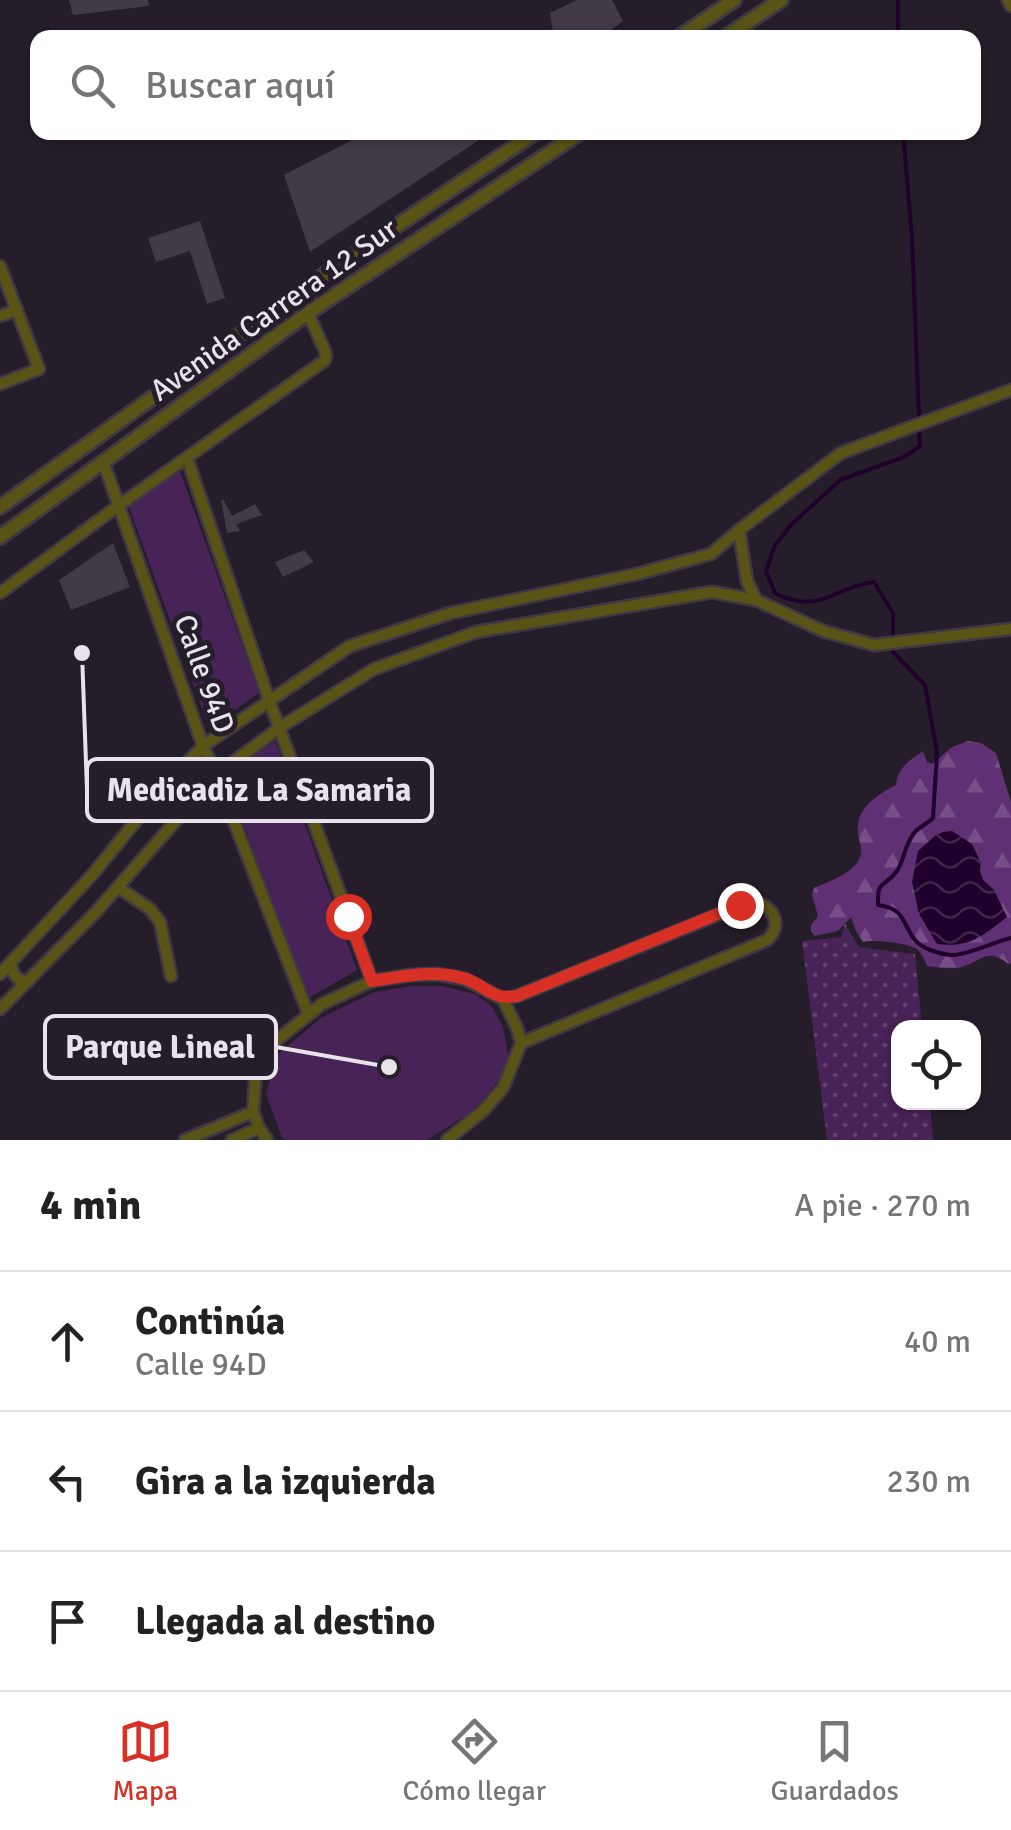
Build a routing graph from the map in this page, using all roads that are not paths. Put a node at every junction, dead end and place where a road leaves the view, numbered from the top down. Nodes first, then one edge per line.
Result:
1 (734, 0) edge
2 (781, 0) edge
3 (690, 30) edge
4 (736, 30) edge
5 (524, 140) edge
6 (569, 140) edge
7 (0, 266) edge
8 (17, 310) junction
9 (308, 314) junction
10 (0, 316) edge
11 (0, 384) edge
12 (1011, 390) edge
13 (187, 458) junction
14 (102, 461) junction
15 (118, 506) junction
16 (0, 507) edge
17 (739, 530) junction
18 (0, 536) edge
19 (0, 593) edge
20 (756, 600) junction
21 (1011, 629) edge
22 (268, 700) junction
23 (279, 728) junction
24 (203, 746) junction
25 (216, 775) junction
26 (118, 887) junction
27 (11, 962) junction
28 (0, 974) edge
29 (171, 976) dead end
30 (28, 981) junction
31 (372, 981) junction
32 (502, 999) junction
33 (0, 1010) edge
34 (308, 1014) junction
35 (520, 1044) junction
36 (254, 1112) junction
37 (259, 1128) junction
38 (185, 1140) edge
39 (232, 1140) edge
40 (267, 1140) edge
41 (447, 1140) edge

1 - 3 street
2 - 4 street
5 - 16 street, Avenida Carrera 12 Sur
6 - 9 street, Avenida Carrera 12 Sur
7 - 8 street
8 - 10 street
8 - 11 street
9 - 13 street
9 - 14 street, Avenida Carrera 12 Sur
12 - 17 street
13 - 15 street
13 - 22 street, Calle 94D
14 - 15 street, Calle 94D
14 - 18 street, Avenida Carrera 12 Sur
15 - 19 street
15 - 24 street, Calle 94D
17 - 20 street
17 - 22 street
20 - 21 street
20 - 23 street
22 - 23 street, Calle 94D
22 - 24 street
23 - 25 street
23 - 31 street, Calle 94D
24 - 25 street, Calle 94D
24 - 27 street
25 - 26 street
25 - 34 street, Calle 94D
26 - 29 street
26 - 30 street
27 - 28 street
27 - 30 street
30 - 33 street
31 - 32 street
31 - 34 street
32 - 35 street
32 - 35 street
34 - 36 street
35 - 41 street
36 - 37 street
36 - 38 street
37 - 39 street
37 - 40 street

